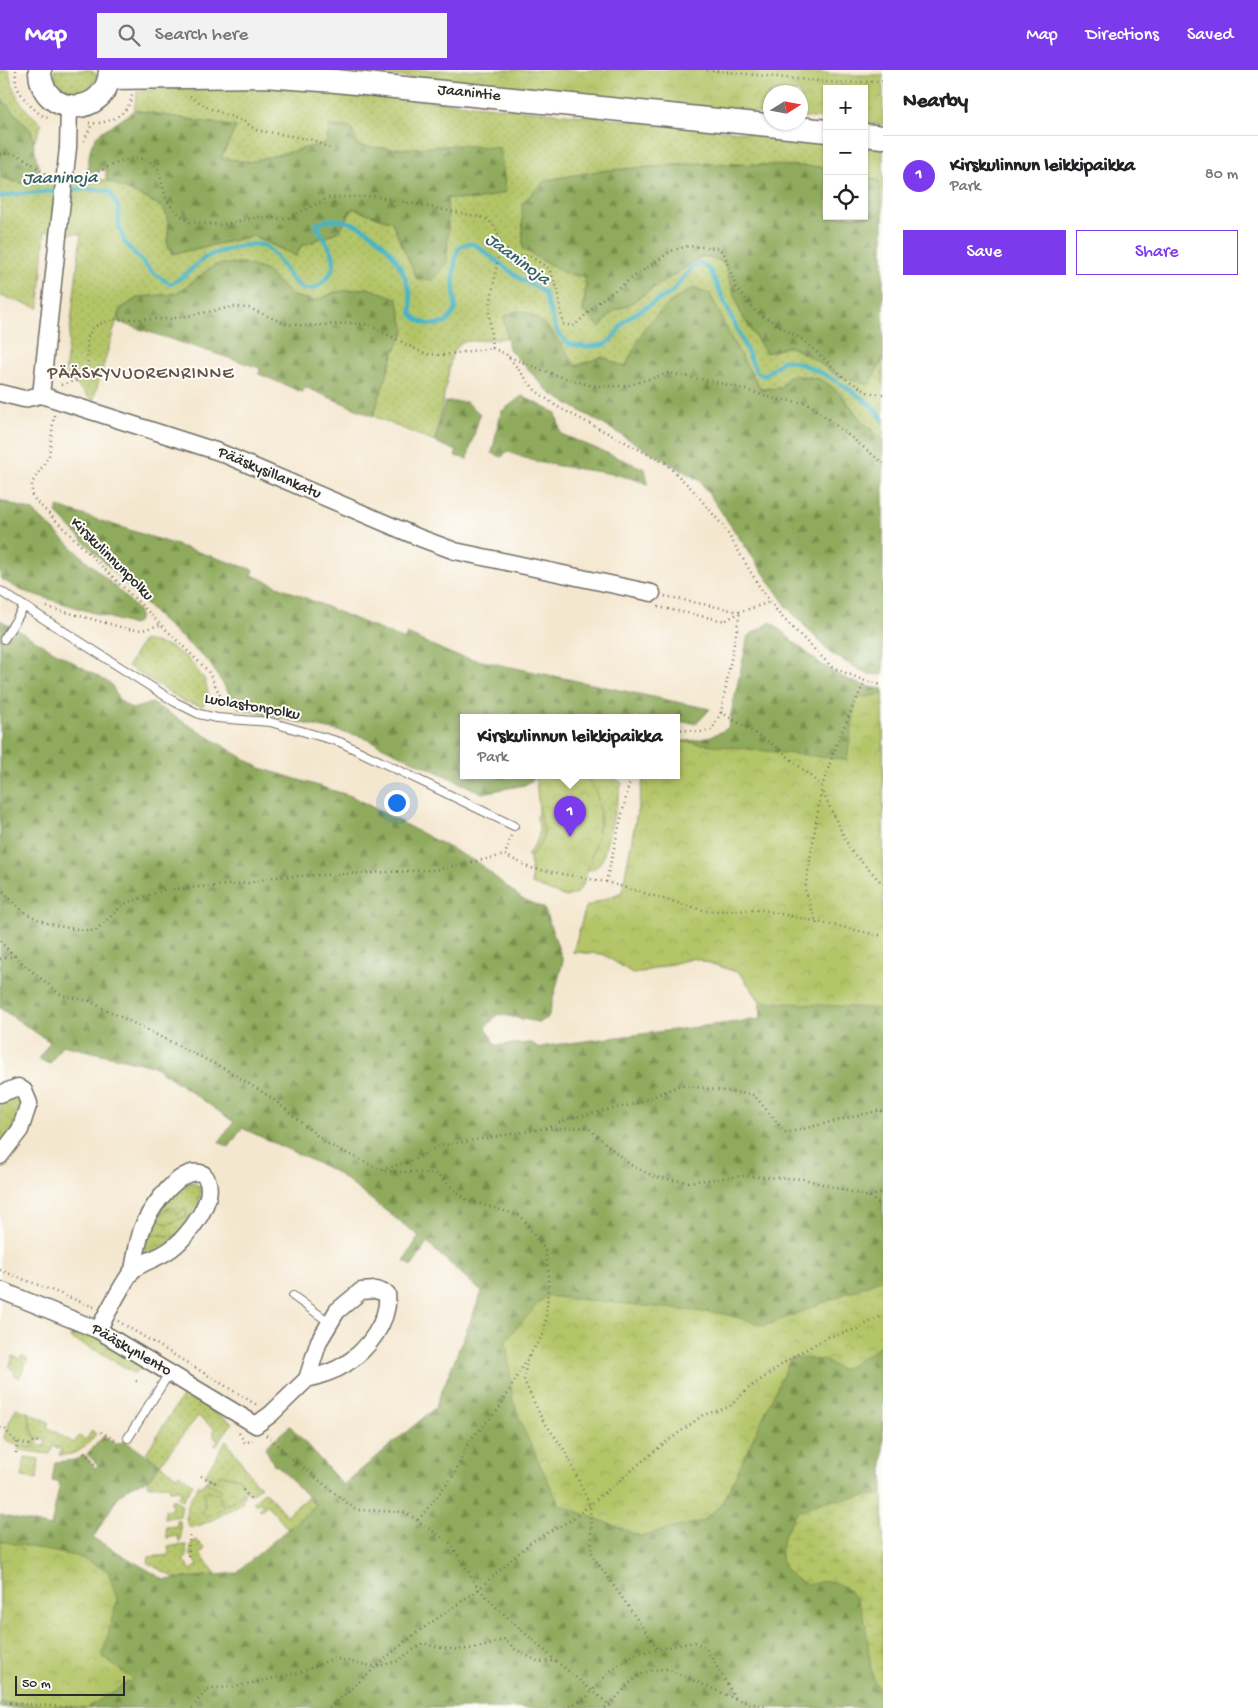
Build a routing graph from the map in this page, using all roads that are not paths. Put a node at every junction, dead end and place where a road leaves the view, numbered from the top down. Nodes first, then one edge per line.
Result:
1 (40, 70) edge
2 (110, 74) edge
3 (69, 107) junction
4 (823, 131) edge
5 (868, 135) edge
6 (883, 137) edge
7 (0, 393) edge
8 (40, 395) junction
9 (0, 591) edge
10 (652, 593) road end
11 (24, 607) junction
12 (4, 640) dead end
13 (514, 826) road end
14 (0, 1094) edge
15 (0, 1156) edge
16 (133, 1270) junction
17 (0, 1290) edge
18 (294, 1296) dead end
19 (328, 1322) junction
20 (98, 1330) junction
21 (170, 1372) junction
22 (307, 1379) junction
23 (128, 1438) road end

1 - 3 main road
2 - 3 main road
2 - 4 main road, Jaanintie
3 - 8 street, bridge
5 - 6 main road
7 - 8 street
8 - 10 street, Pääskysillankatu
9 - 11 lane, Luolastonpolku
11 - 12 lane
11 - 13 lane, Luolastonpolku
14 - 15 street
16 - 16 street
16 - 20 street
17 - 20 street, Pääskynlento
18 - 19 lane
19 - 22 street
19 - 22 street
20 - 21 street, Pääskynlento
21 - 22 street, Pääskynlento
21 - 23 lane

